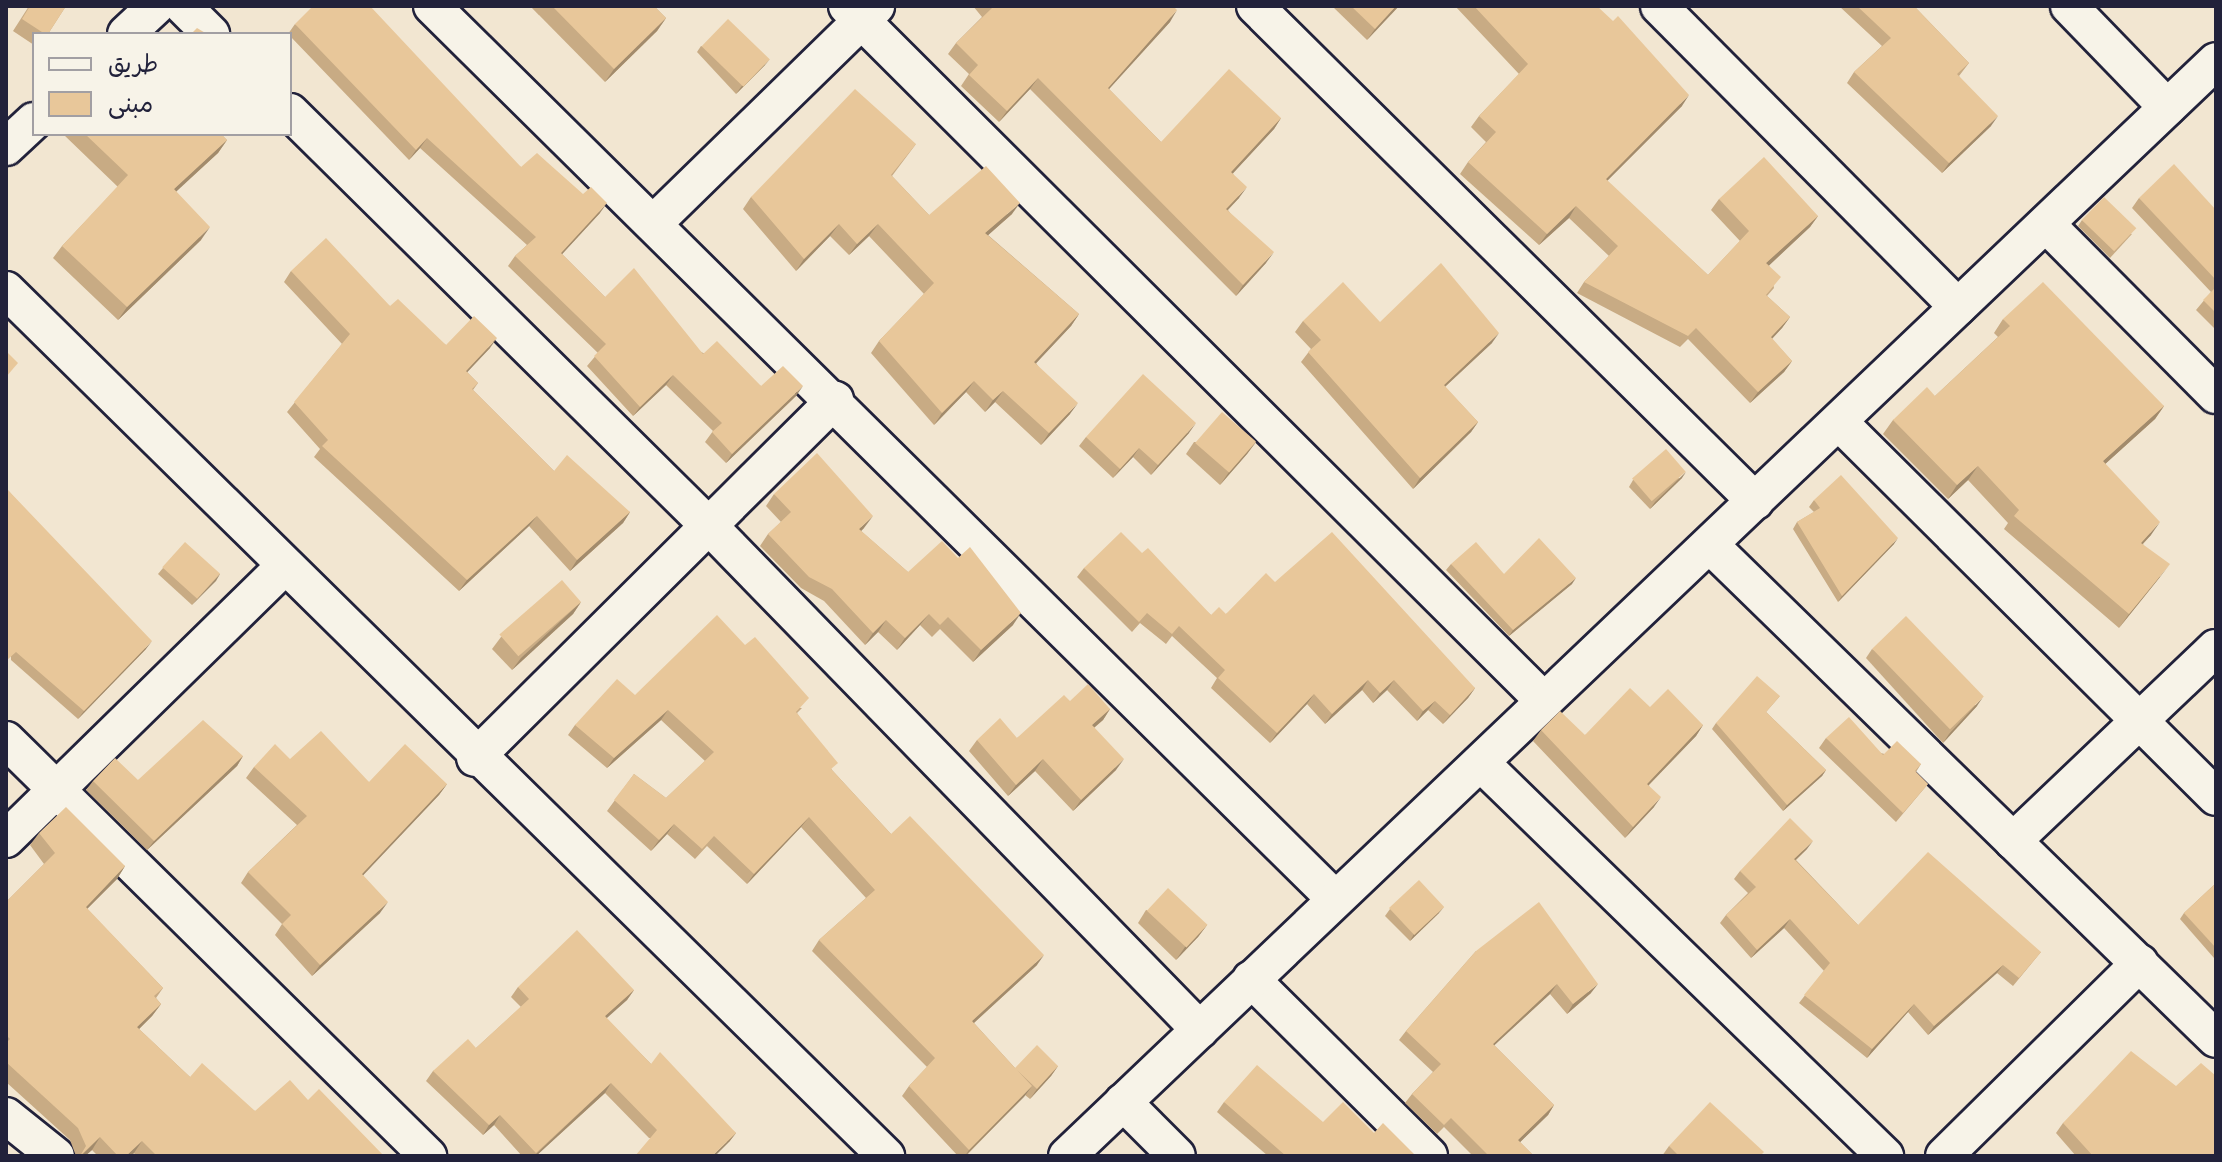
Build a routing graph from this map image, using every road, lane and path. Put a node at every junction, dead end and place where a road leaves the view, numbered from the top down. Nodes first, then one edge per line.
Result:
1 (156, 6) edge
2 (183, 6) edge
3 (432, 6) edge
4 (1659, 6) edge
5 (2069, 6) edge
6 (1260, 8) edge
7 (861, 11) edge
8 (128, 32) edge
9 (209, 32) edge
10 (2216, 61) edge
11 (2167, 107) junction
12 (292, 114) edge
13 (32, 123) edge
14 (6, 147) edge
15 (655, 222) junction
16 (2046, 224) junction
17 (6, 290) edge
18 (1958, 307) junction
19 (2216, 395) edge
20 (835, 400) junction
21 (1840, 423) junction
22 (1755, 501) junction
23 (710, 527) junction
24 (1710, 545) junction
25 (282, 569) junction
26 (2216, 648) edge
27 (1544, 701) junction
28 (2139, 721) junction
29 (6, 740) edge
30 (475, 758) junction
31 (1481, 763) junction
32 (57, 790) junction
33 (2216, 797) edge
34 (6, 839) edge
35 (2013, 841) junction
36 (1334, 898) junction
37 (2140, 963) junction
38 (1251, 979) junction
39 (1200, 1030) junction
40 (2216, 1039) edge
41 (1123, 1102) junction
42 (6, 1116) edge
43 (56, 1156) edge
44 (428, 1156) edge
45 (886, 1156) edge
46 (1067, 1156) edge
47 (1177, 1156) edge
48 (1429, 1156) edge
49 (1885, 1156) edge
50 (1944, 1156) edge

1 - 8 street
2 - 9 street
3 - 15 street
4 - 18 street
5 - 11 street
6 - 22 street
7 - 15 street
7 - 27 street
10 - 11 street
11 - 16 street
12 - 23 street
13 - 14 street
15 - 20 street
16 - 18 street
16 - 19 street
17 - 25 street
18 - 21 street
20 - 23 street
20 - 36 street
21 - 22 street
21 - 28 street
22 - 24 street
23 - 30 street
23 - 39 street
24 - 27 street
24 - 35 street
25 - 30 street
25 - 32 street
26 - 28 street
27 - 31 street
28 - 33 street
28 - 35 street
29 - 32 street
30 - 45 street
31 - 36 street
31 - 49 street
32 - 34 street
32 - 44 street
35 - 37 street
36 - 38 street
37 - 40 street
37 - 50 street
38 - 39 street
38 - 48 street
39 - 41 street
41 - 46 street
41 - 47 street
42 - 43 street

